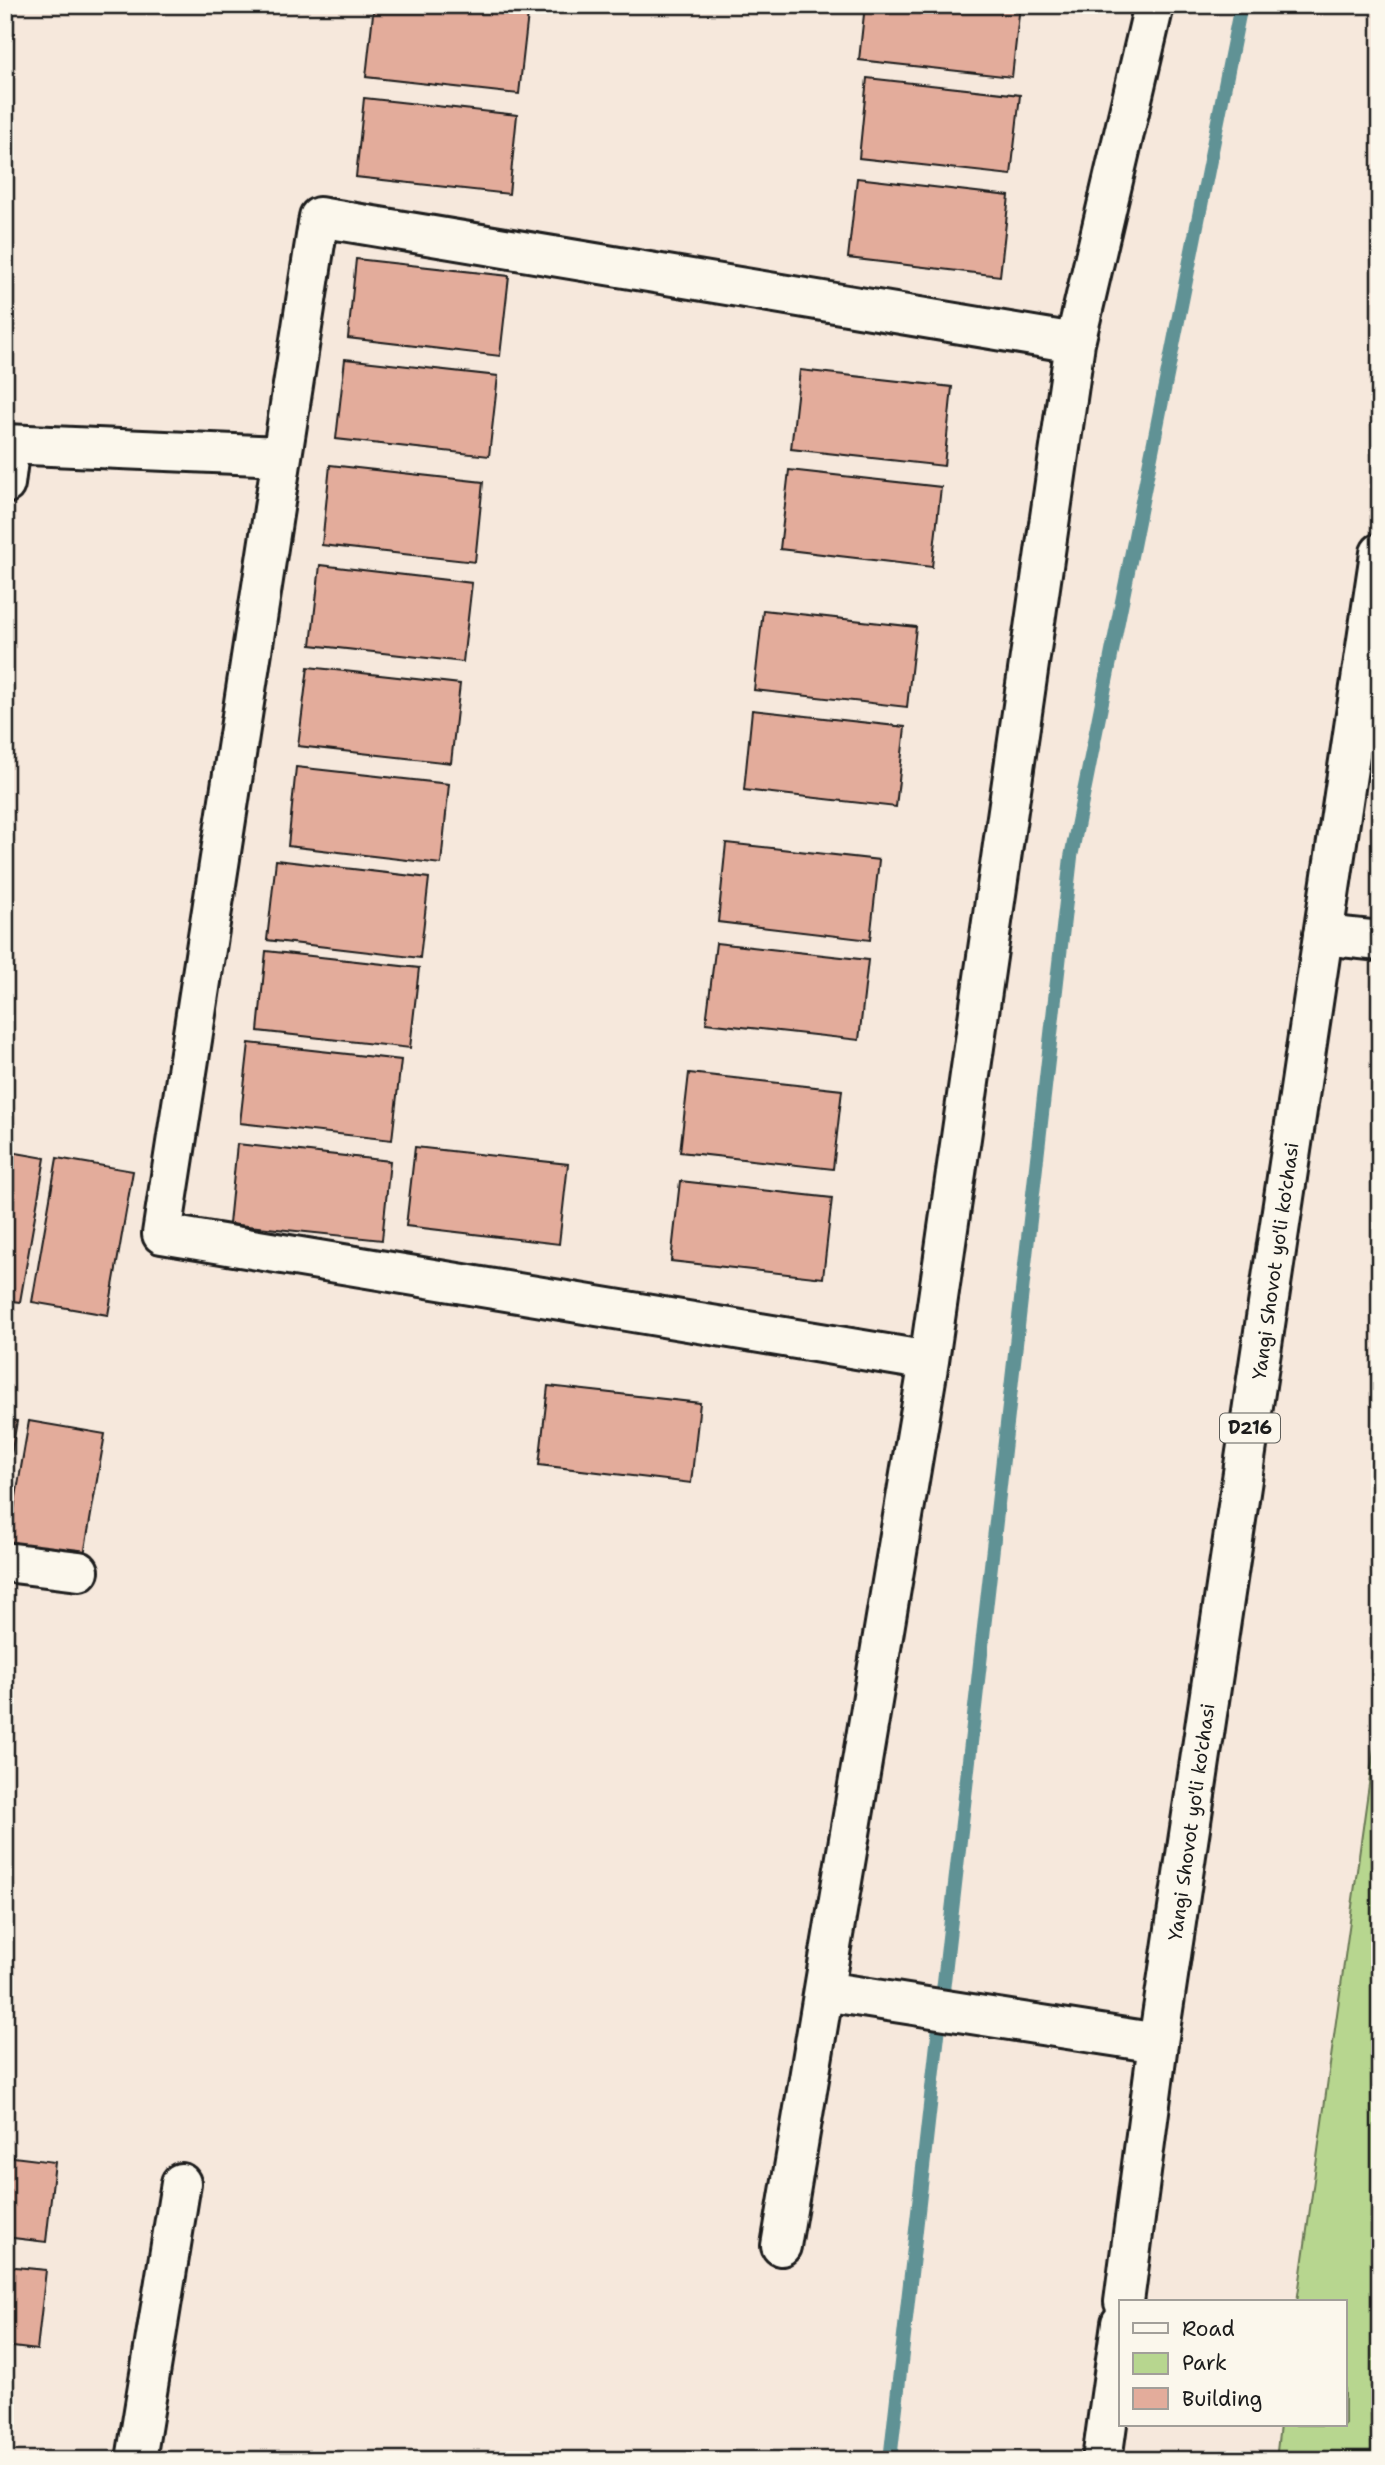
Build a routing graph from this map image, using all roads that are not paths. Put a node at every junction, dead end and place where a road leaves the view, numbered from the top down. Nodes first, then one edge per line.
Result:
1 (1154, 5) edge
2 (1075, 343) junction
3 (8, 444) edge
4 (282, 456) junction
5 (5, 484) edge
6 (1380, 553) edge
7 (1376, 602) edge
8 (1323, 935) junction
9 (1380, 941) edge
10 (929, 1361) junction
11 (5, 1562) edge
12 (79, 1571) dead end
13 (824, 1992) junction
14 (1158, 2043) junction
15 (181, 2183) dead end
16 (781, 2246) dead end
17 (1124, 2300) edge
18 (1119, 2337) edge
19 (136, 2460) edge
20 (1102, 2460) edge

1 - 2 street
2 - 4 street
2 - 10 street
3 - 4 street
3 - 5 street
4 - 10 street
6 - 7 street, Yangi Shovot yo'li ko'chasi / D216
7 - 8 street, Yangi Shovot yo'li ko'chasi / D216
8 - 9 street
8 - 14 street, Yangi Shovot yo'li ko'chasi / D216
10 - 13 street
11 - 12 street
13 - 14 street
13 - 16 street
14 - 17 street, Yangi Shovot yo'li ko'chasi / D216
15 - 19 street
18 - 20 street

